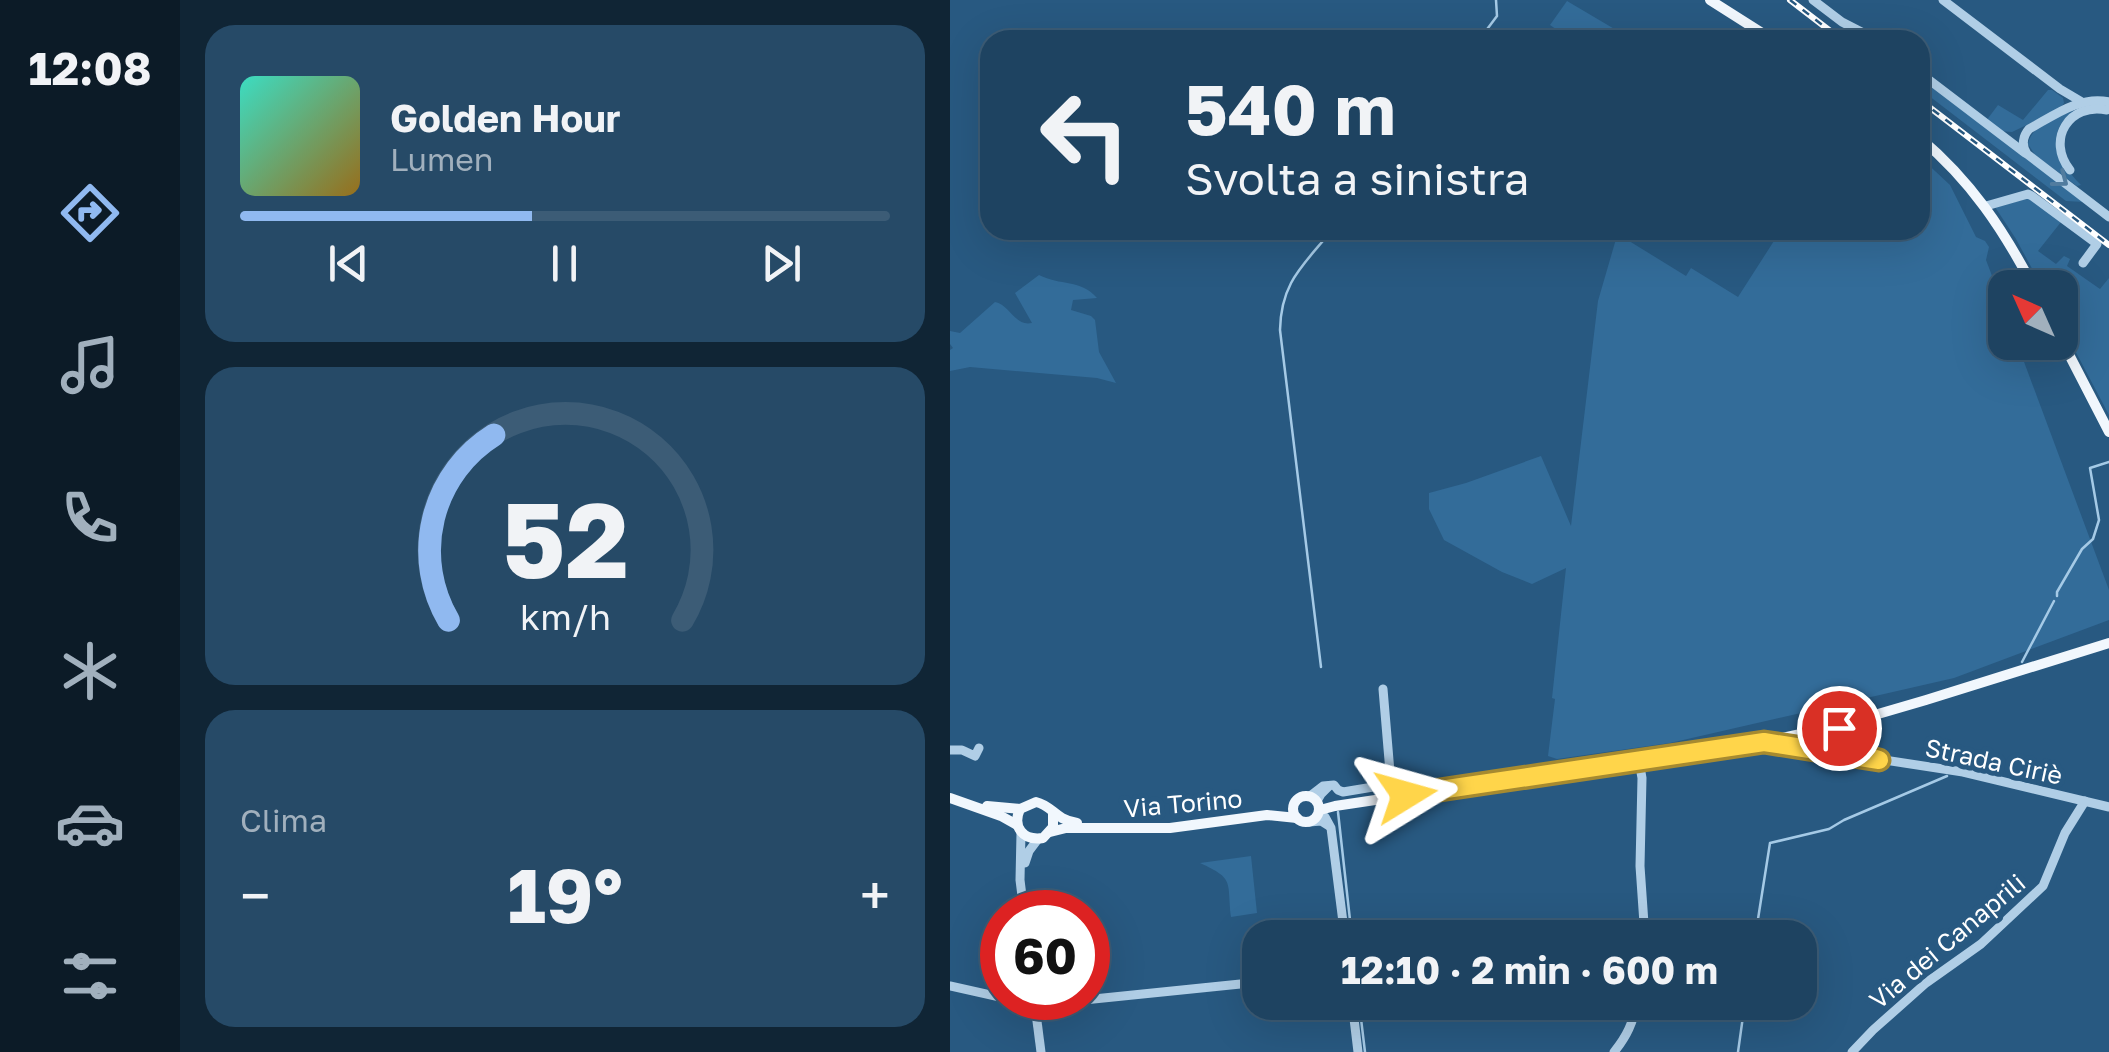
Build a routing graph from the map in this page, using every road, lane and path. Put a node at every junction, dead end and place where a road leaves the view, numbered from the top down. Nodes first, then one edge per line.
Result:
1 (1710, 0) edge
2 (1813, 0) edge
3 (1942, 0) edge
4 (1757, 30) edge
5 (1858, 30) edge
6 (1930, 81) edge
7 (2060, 89) junction
8 (2082, 102) junction
9 (2108, 106) edge
10 (2068, 109) junction
11 (2030, 128) junction
12 (1997, 131) junction
13 (1930, 147) edge
14 (2027, 154) junction
15 (2070, 170) dead end
16 (1986, 206) junction
17 (2109, 217) edge
18 (2083, 263) dead end
19 (2025, 270) edge
20 (2072, 360) edge
21 (2109, 432) edge
22 (2109, 642) edge
23 (1383, 689) dead end
24 (1878, 714) junction
25 (1836, 726) junction
26 (1764, 742) junction
27 (1850, 742) junction
28 (979, 748) dead end
29 (950, 750) edge
30 (1843, 755) junction
31 (1879, 760) junction
32 (1640, 761) junction
33 (952, 801) edge
34 (1295, 802) junction
35 (2084, 802) junction
36 (1317, 805) junction
37 (2109, 807) edge
38 (1020, 809) junction
39 (1053, 814) junction
40 (1267, 815) junction
41 (1303, 820) junction
42 (1331, 828) junction
43 (1019, 829) junction
44 (1102, 829) junction
45 (1050, 832) junction
46 (1038, 839) junction
47 (1020, 880) junction
48 (1021, 890) edge
49 (1342, 920) edge
50 (1644, 920) edge
51 (1242, 984) edge
52 (950, 986) edge
53 (980, 991) edge
54 (1110, 995) edge
55 (1036, 1020) edge
56 (1354, 1020) edge
57 (1633, 1020) edge
58 (1040, 1052) edge
59 (1358, 1052) edge
60 (1614, 1052) edge
61 (1852, 1052) edge

1 - 4 main road
2 - 5 street
3 - 7 street
6 - 12 street
7 - 8 street
7 - 10 street
8 - 9 street
8 - 10 street
9 - 15 street
10 - 11 street
11 - 12 street
11 - 14 street
12 - 14 street
13 - 16 main road
14 -> 17 street
16 - 18 street
16 - 19 main road
20 - 21 main road
22 - 24 main road
23 - 36 street
24 - 25 main road
24 - 27 street
25 - 26 main road
25 - 27 street
25 - 30 street
26 - 30 street, Strada Ciriè
26 - 32 main road, Strada Ciriè
27 - 31 street
28 - 29 street
30 - 31 street, Strada Ciriè
31 - 35 street, Strada Ciriè
32 - 36 main road, Strada Ciriè
32 - 50 street
33 - 38 main road
33 - 43 main road
34 - 36 main road, Via Torino
34 - 40 main road, Via Torino
34 - 41 main road
35 - 37 street, Strada Ciriè
35 - 61 street, Via dei Canaprili
36 - 41 main road
36 - 42 street
38 - 39 main road
38 - 43 main road
39 - 44 main road, Via Torino
39 - 45 main road
40 - 41 main road, Via Torino
40 - 44 main road, Via Torino
41 - 42 street
42 - 49 street
43 - 46 main road
43 - 47 street
44 - 45 main road, Via Torino
45 - 46 main road
46 - 47 street
47 - 48 street
51 - 54 street
52 - 53 street
55 - 58 street
56 - 59 street
57 - 60 street

